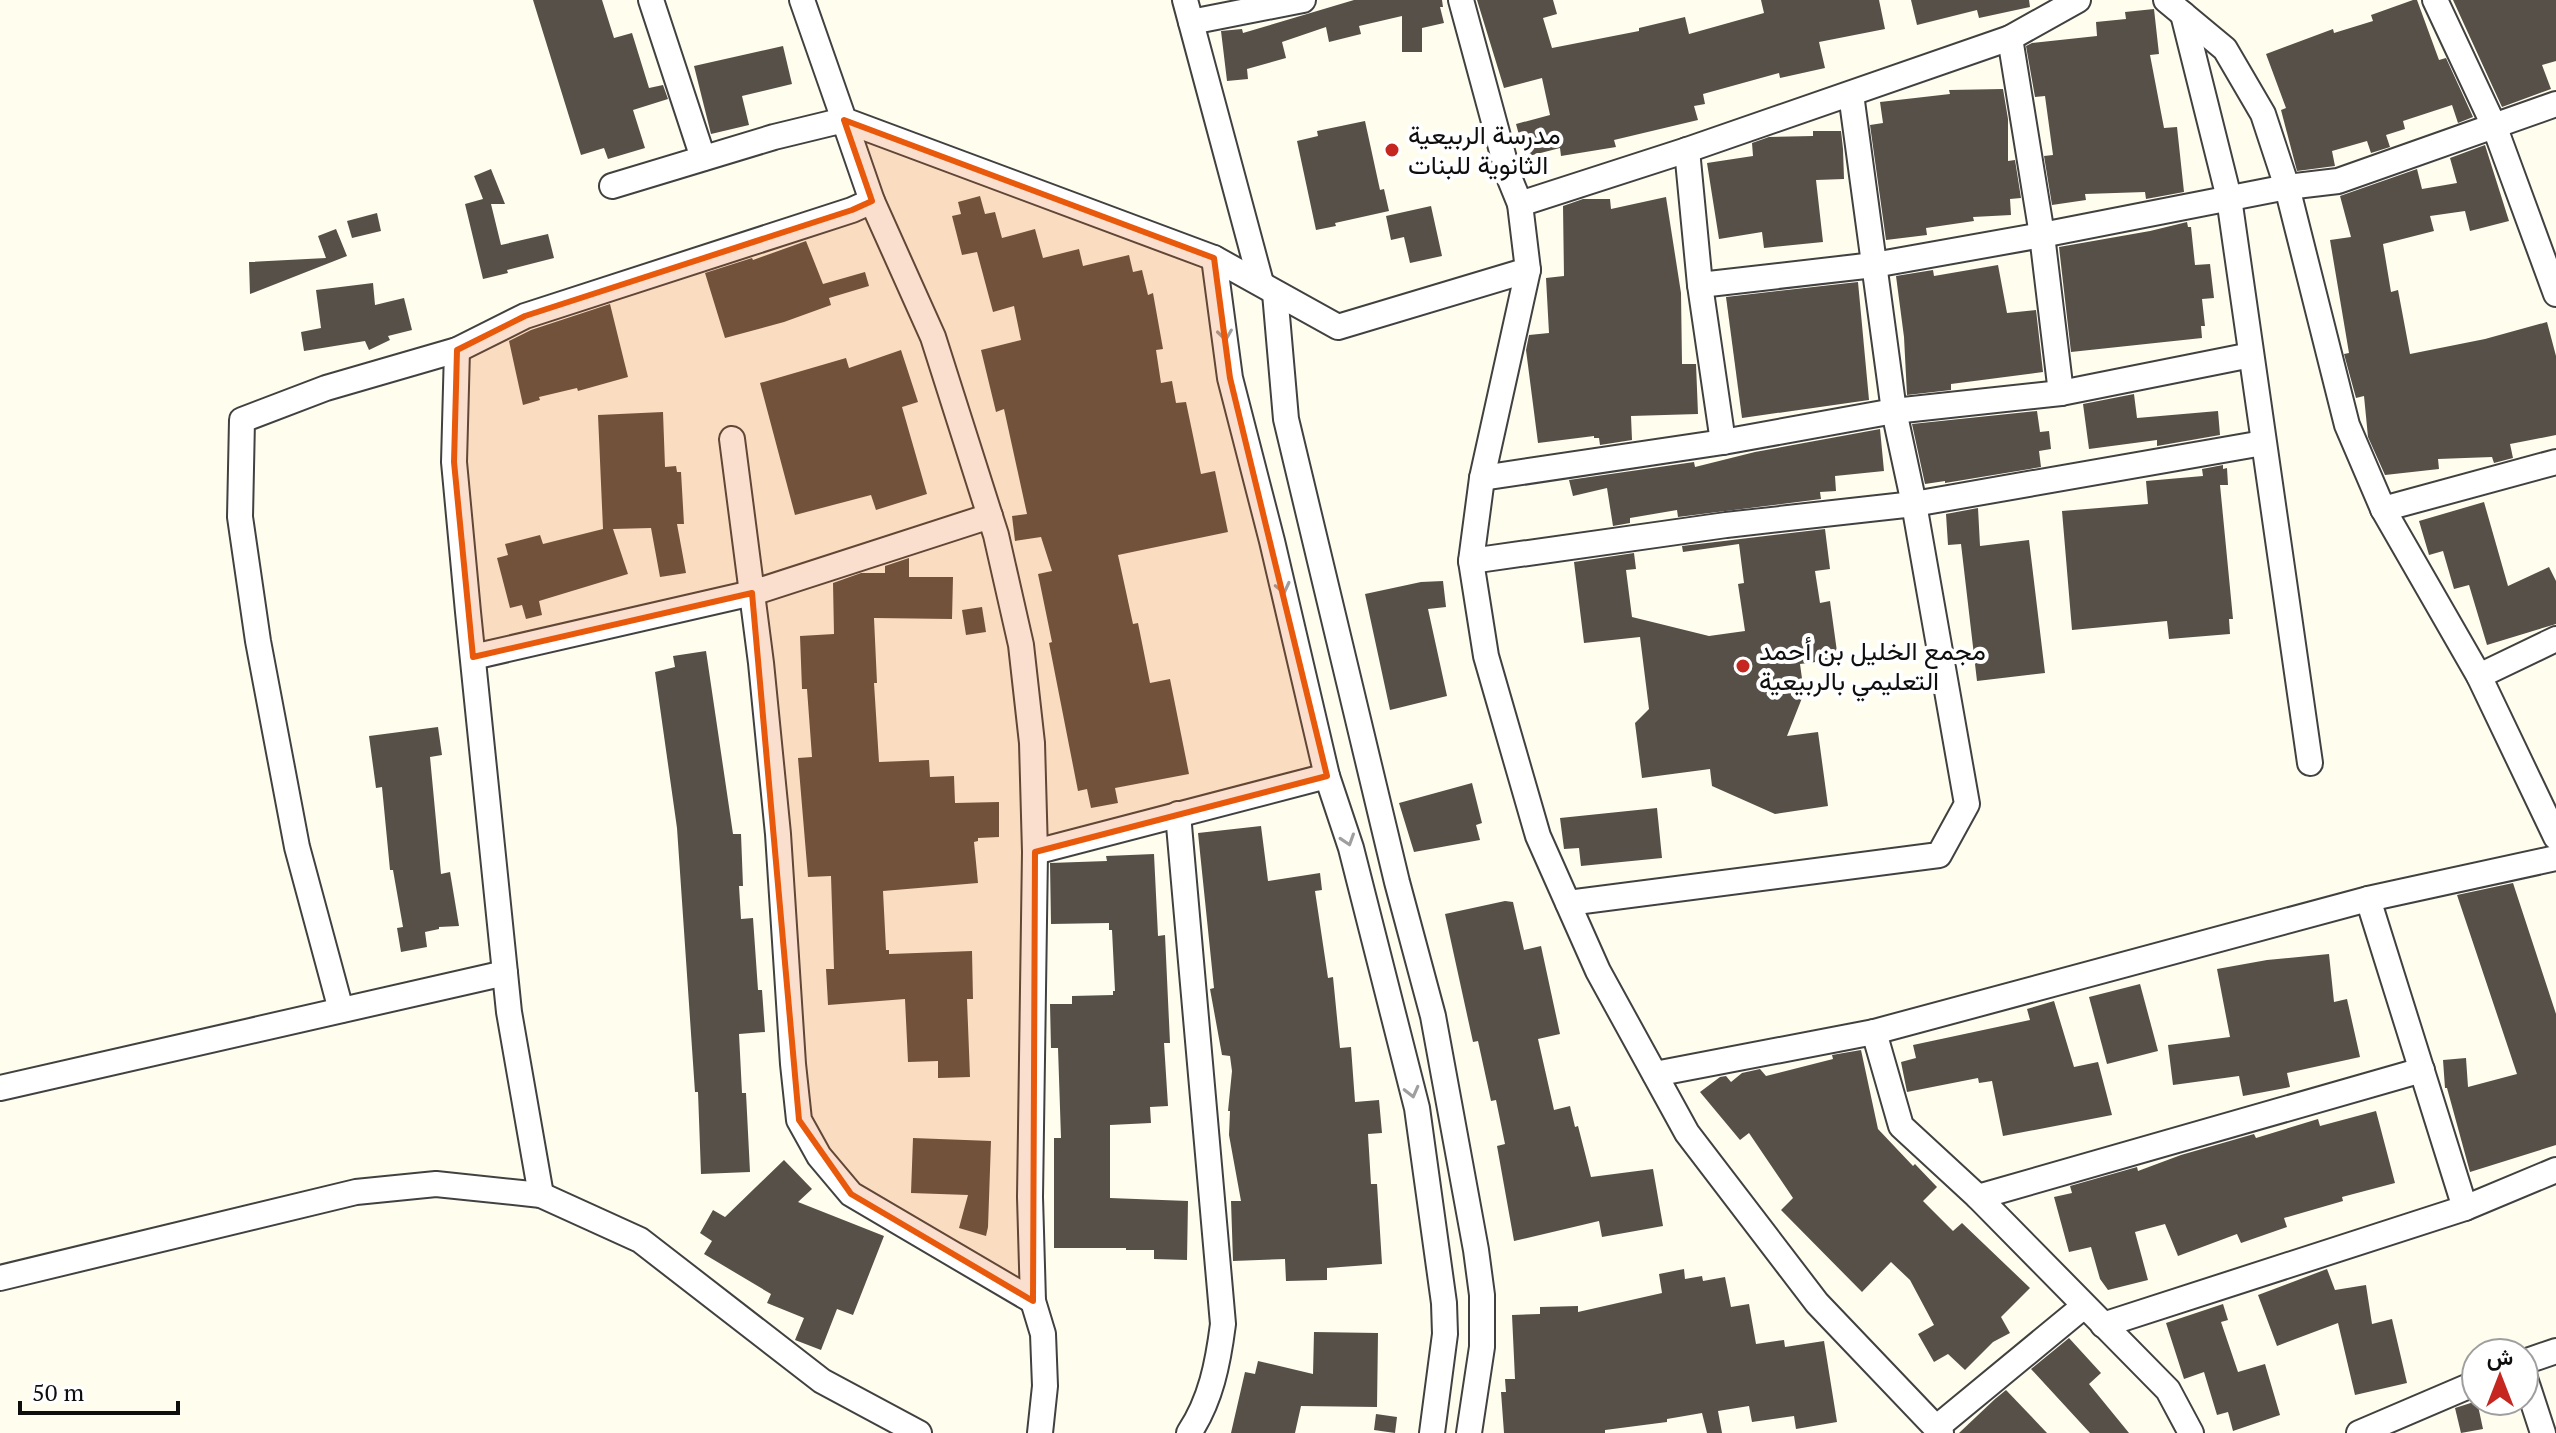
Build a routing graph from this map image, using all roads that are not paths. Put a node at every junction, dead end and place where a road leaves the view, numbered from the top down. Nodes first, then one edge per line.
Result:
1 (651, 0) edge
2 (802, 0) edge
3 (1303, 0) edge
4 (1461, 0) edge
5 (2078, 0) edge
6 (2435, 0) edge
7 (2174, 7) edge
8 (1188, 11) edge
9 (2010, 38) junction
10 (1851, 94) junction
11 (2556, 104) edge
12 (844, 120) junction
13 (2495, 128) junction
14 (1687, 150) junction
15 (703, 158) junction
16 (612, 186) dead end
17 (2287, 187) junction
18 (2229, 198) junction
19 (872, 201) junction
20 (1520, 204) junction
21 (2042, 235) junction
22 (1214, 258) junction
23 (1874, 265) junction
24 (1528, 270) junction
25 (1700, 285) junction
26 (1268, 288) junction
27 (2556, 294) edge
28 (457, 350) junction
29 (2251, 355) junction
30 (2061, 393) junction
31 (1894, 411) junction
32 (732, 439) dead end
33 (1723, 442) junction
34 (2263, 443) junction
35 (2556, 462) edge
36 (1482, 478) junction
37 (1914, 504) junction
38 (2383, 509) junction
39 (990, 516) junction
40 (1471, 561) junction
41 (752, 593) junction
42 (2556, 639) edge
43 (473, 657) junction
44 (2479, 676) junction
45 (2310, 763) dead end
46 (1327, 776) junction
47 (1178, 814) junction
48 (2556, 837) edge
49 (1035, 852) junction
50 (2556, 858) edge
51 (2368, 899) junction
52 (1568, 903) junction
53 (505, 973) junction
54 (341, 1010) junction
55 (1874, 1032) junction
56 (2422, 1070) junction
57 (1655, 1074) junction
58 (0, 1088) edge
59 (2556, 1170) edge
60 (541, 1195) junction
61 (1978, 1197) junction
62 (2465, 1208) junction
63 (0, 1278) edge
64 (1033, 1301) junction
65 (2084, 1306) junction
66 (2103, 1325) junction
67 (2460, 1390) edge
68 (1938, 1431) edge
69 (919, 1433) edge
70 (1040, 1433) edge
71 (1189, 1433) edge
72 (1432, 1433) edge
73 (1469, 1433) edge
74 (2191, 1433) edge
75 (2359, 1433) edge

1 - 15 street
2 - 12 street
3 - 8 street
4 - 20 street
5 - 9 street
6 - 13 street
7 - 17 street
7 - 18 street
8 - 26 street
9 - 10 street
9 - 21 street
10 - 14 street
10 - 23 street
11 - 13 street
12 - 15 street
12 - 19 street
12 - 22 street
13 - 17 street
13 - 27 street
14 - 20 street
14 - 25 street
15 - 16 street
17 - 18 street
17 - 38 street
18 - 21 street
18 - 29 street
19 - 28 street
19 - 39 street
20 - 24 street
21 - 23 street
21 - 30 street
22 - 26 street
22 -> 46 street
23 - 25 street
23 - 31 street
24 - 26 street
24 - 36 street
25 - 33 street
26 - 73 street
28 - 43 street
28 - 54 street
29 - 30 street
29 - 34 street
30 - 31 street
31 - 33 street
31 - 37 street
32 - 41 street
33 - 36 street
34 - 37 street
34 - 45 street
35 - 38 street
36 - 40 street
37 - 40 street
37 - 52 street
38 - 44 street
39 - 41 street
39 - 49 street
40 - 52 street
41 - 43 street
41 - 64 street
42 - 44 street
43 - 53 street
44 - 48 street
46 - 47 street
46 -> 72 street
47 - 49 street
47 - 71 street
49 - 64 street
50 - 51 street
51 - 55 street
51 - 56 street
52 - 57 street
53 - 54 street
53 - 60 street
54 - 58 street
55 - 57 street
55 - 61 street
56 - 61 street
56 - 62 street
57 - 68 street
59 - 62 street
60 - 63 street
60 - 69 street
61 - 65 street
62 - 66 street
64 - 70 street
65 - 66 street
65 - 68 street
66 - 74 street
67 - 75 street

